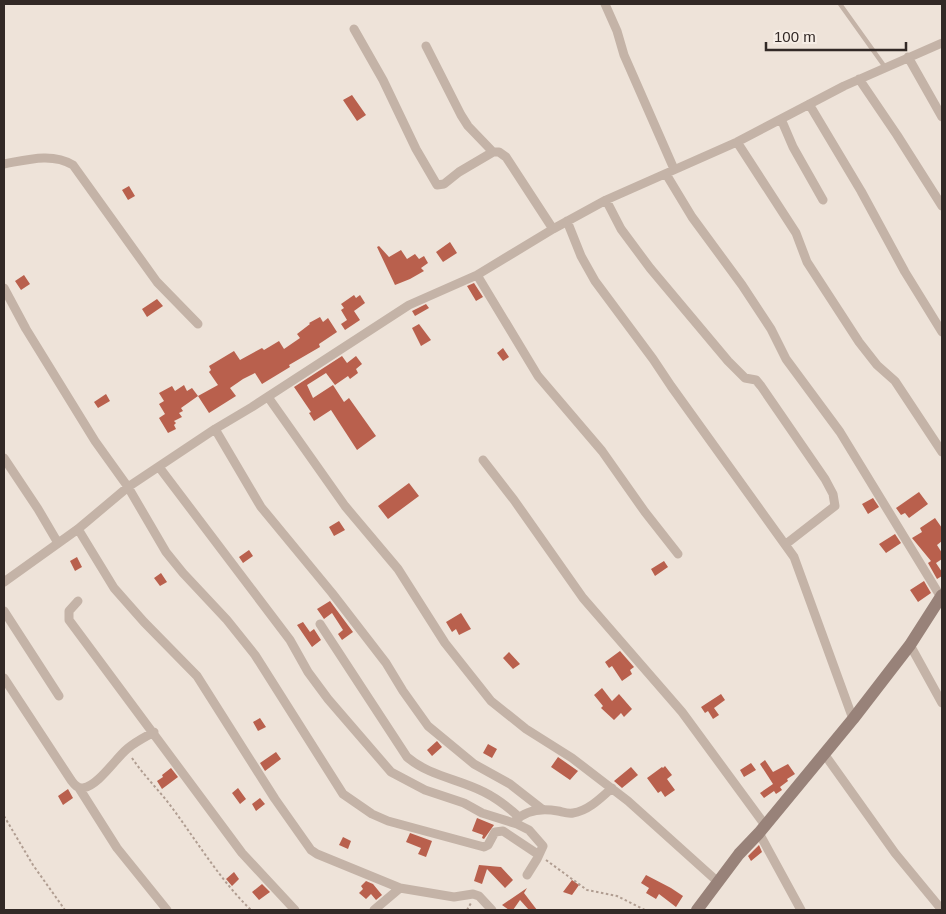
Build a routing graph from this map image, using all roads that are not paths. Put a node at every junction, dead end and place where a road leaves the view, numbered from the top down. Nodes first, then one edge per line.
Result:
1 (605, 4) edge
2 (840, 4) edge
3 (354, 29) dead end
4 (942, 43) edge
5 (426, 46) dead end
6 (908, 57) junction
7 (885, 67) junction
8 (859, 79) junction
9 (809, 104) junction
10 (942, 117) edge
11 (781, 120) junction
12 (737, 142) junction
13 (493, 152) junction
14 (4, 164) edge
15 (670, 171) junction
16 (606, 200) junction
17 (823, 200) dead end
18 (942, 206) edge
19 (567, 221) junction
20 (553, 229) junction
21 (477, 275) junction
22 (4, 288) edge
23 (198, 324) dead end
24 (942, 332) edge
25 (268, 397) junction
26 (215, 429) junction
27 (942, 452) edge
28 (4, 458) edge
29 (483, 460) dead end
30 (159, 467) junction
31 (128, 487) junction
32 (78, 529) junction
33 (58, 543) junction
34 (786, 544) junction
35 (678, 554) dead end
36 (4, 582) edge
37 (942, 597) edge
38 (78, 601) dead end
39 (4, 610) edge
40 (320, 624) dead end
41 (910, 644) junction
42 (4, 678) edge
43 (59, 696) dead end
44 (942, 703) edge
45 (853, 719) junction
46 (154, 732) junction
47 (825, 755) junction
48 (79, 788) junction
49 (612, 788) junction
50 (542, 808) junction
51 (516, 819) junction
52 (762, 829) junction
53 (539, 855) junction
54 (527, 875) dead end
55 (718, 882) junction
56 (400, 888) junction
57 (939, 900) edge
58 (167, 910) edge
59 (295, 910) edge
60 (374, 910) edge
61 (492, 910) edge
62 (697, 910) edge
63 (801, 910) edge
64 (942, 910) edge

1 - 15 street
2 - 7 lane
3 - 13 street
4 - 6 street
5 - 13 street
6 - 7 street
6 - 10 street
7 - 8 street
8 - 9 street
8 - 18 street
9 - 11 street
9 - 24 street
11 - 12 street
11 - 17 street
12 - 15 street
12 - 27 street
13 - 20 street
14 - 23 street
15 - 16 street
15 - 37 street
16 - 19 street
16 - 34 street
19 - 20 street
19 - 34 street
20 - 21 street
21 - 25 street
21 - 35 street
22 - 31 street
25 - 26 street
25 - 49 street
26 - 30 street
26 - 50 street
28 - 33 street
29 - 52 street
30 - 31 street
30 - 51 street
31 - 32 street
31 - 53 street
32 - 33 street
32 - 56 street
33 - 36 street
34 - 45 street
37 - 41 street
38 - 46 street
39 - 43 street
40 - 51 street
41 - 44 street
41 - 45 street
42 - 48 street
45 - 47 street
46 - 48 street
46 - 59 street
47 - 52 street
47 - 57 street
48 - 58 street
49 - 50 street
49 - 55 street
50 - 51 street
51 - 53 street
52 - 55 street
52 - 63 street
53 - 54 street
55 - 62 street
56 - 60 street
56 - 61 street
57 - 64 street

